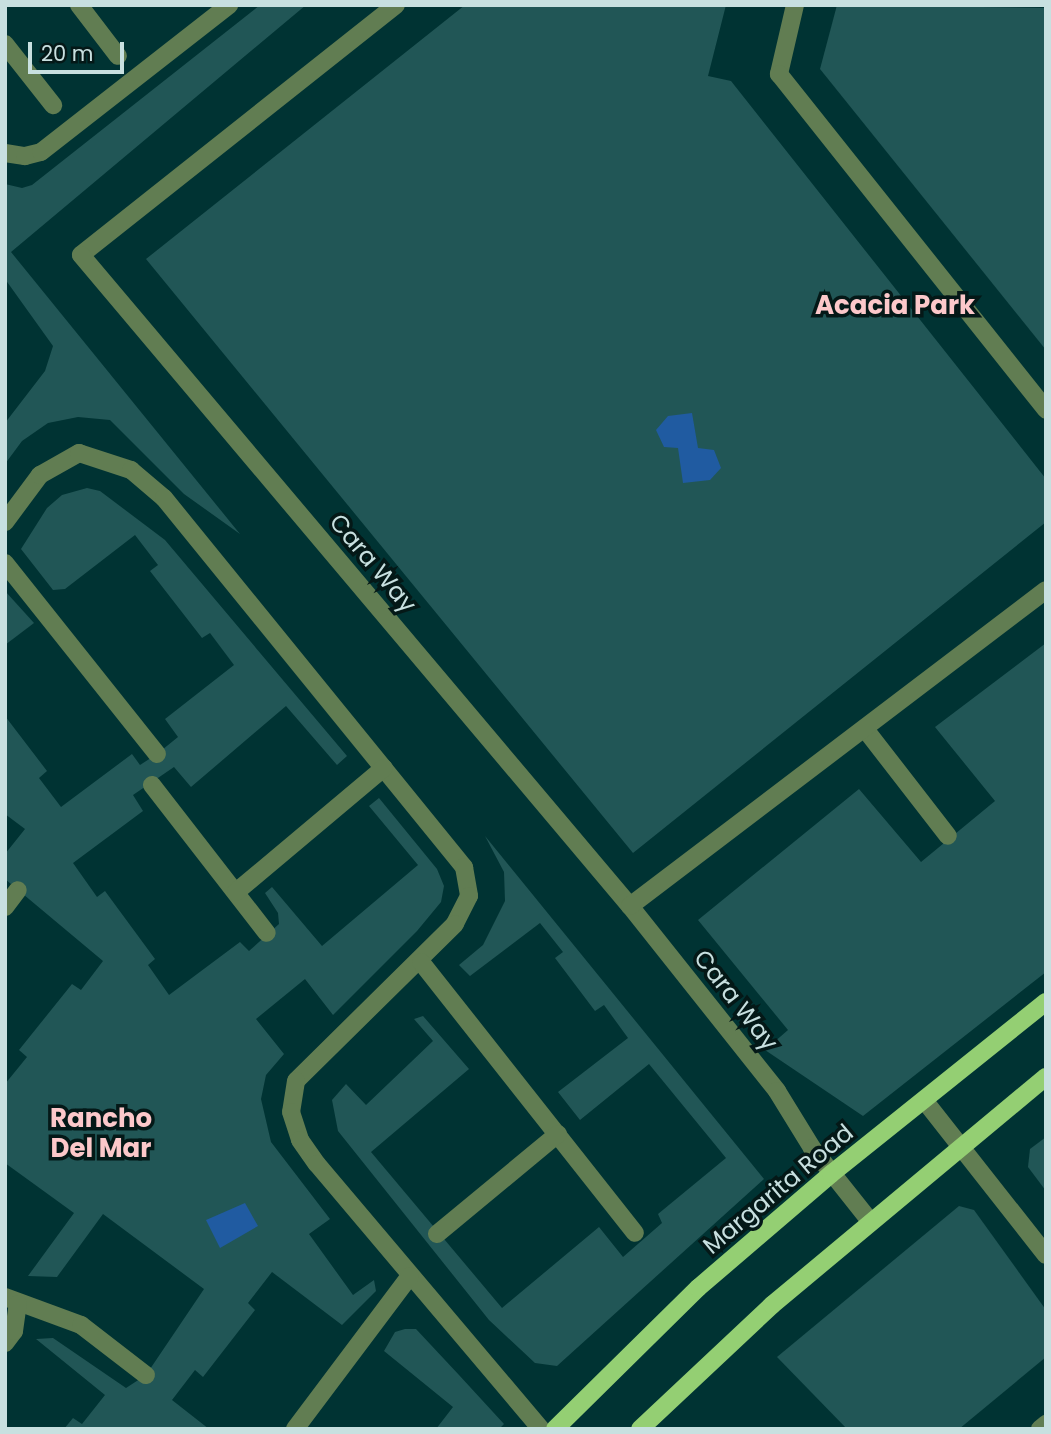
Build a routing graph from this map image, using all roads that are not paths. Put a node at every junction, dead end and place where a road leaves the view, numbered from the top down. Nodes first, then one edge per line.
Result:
1 (79, 5) edge
2 (229, 5) edge
3 (396, 5) edge
4 (795, 5) edge
5 (5, 44) edge
6 (118, 56) dead end
7 (53, 105) dead end
8 (5, 153) edge
9 (1046, 410) edge
10 (5, 522) edge
11 (5, 563) edge
12 (1046, 590) edge
13 (865, 729) junction
14 (157, 754) dead end
15 (383, 768) junction
16 (152, 785) dead end
17 (948, 836) dead end
18 (18, 890) dead end
19 (236, 892) junction
20 (630, 906) junction
21 (5, 907) edge
22 (267, 933) dead end
23 (421, 962) junction
24 (1046, 1002) edge
25 (1046, 1077) edge
26 (925, 1100) junction
27 (558, 1134) junction
28 (960, 1146) junction
29 (831, 1174) junction
30 (870, 1222) junction
31 (635, 1233) dead end
32 (437, 1234) dead end
33 (1046, 1255) edge
34 (410, 1276) junction
35 (12, 1301) edge
36 (5, 1343) edge
37 (146, 1375) dead end
38 (1046, 1424) edge
39 (295, 1429) edge
40 (541, 1429) edge
41 (555, 1429) edge
42 (640, 1429) edge
43 (1040, 1429) edge

1 - 6 street
2 - 8 street
3 - 20 street, Cara Way
4 - 9 street
5 - 7 street
10 - 15 street
11 - 14 street
12 - 13 street
13 - 17 street
13 - 20 street
15 - 19 street
15 - 23 street
16 - 19 street
18 - 21 street
19 - 22 street
20 - 29 street, Cara Way
23 - 27 street
23 - 34 street
24 - 26 main road, Margarita Road
25 - 28 main road
26 - 28 street
26 - 29 main road, Margarita Road
27 - 31 street
27 - 32 street
28 - 30 main road
28 - 33 street
29 - 30 street, Cara Way
29 - 41 main road, Margarita Road
30 - 42 main road
34 - 39 street
34 - 40 street
35 - 36 street
35 - 37 street
38 - 43 street

